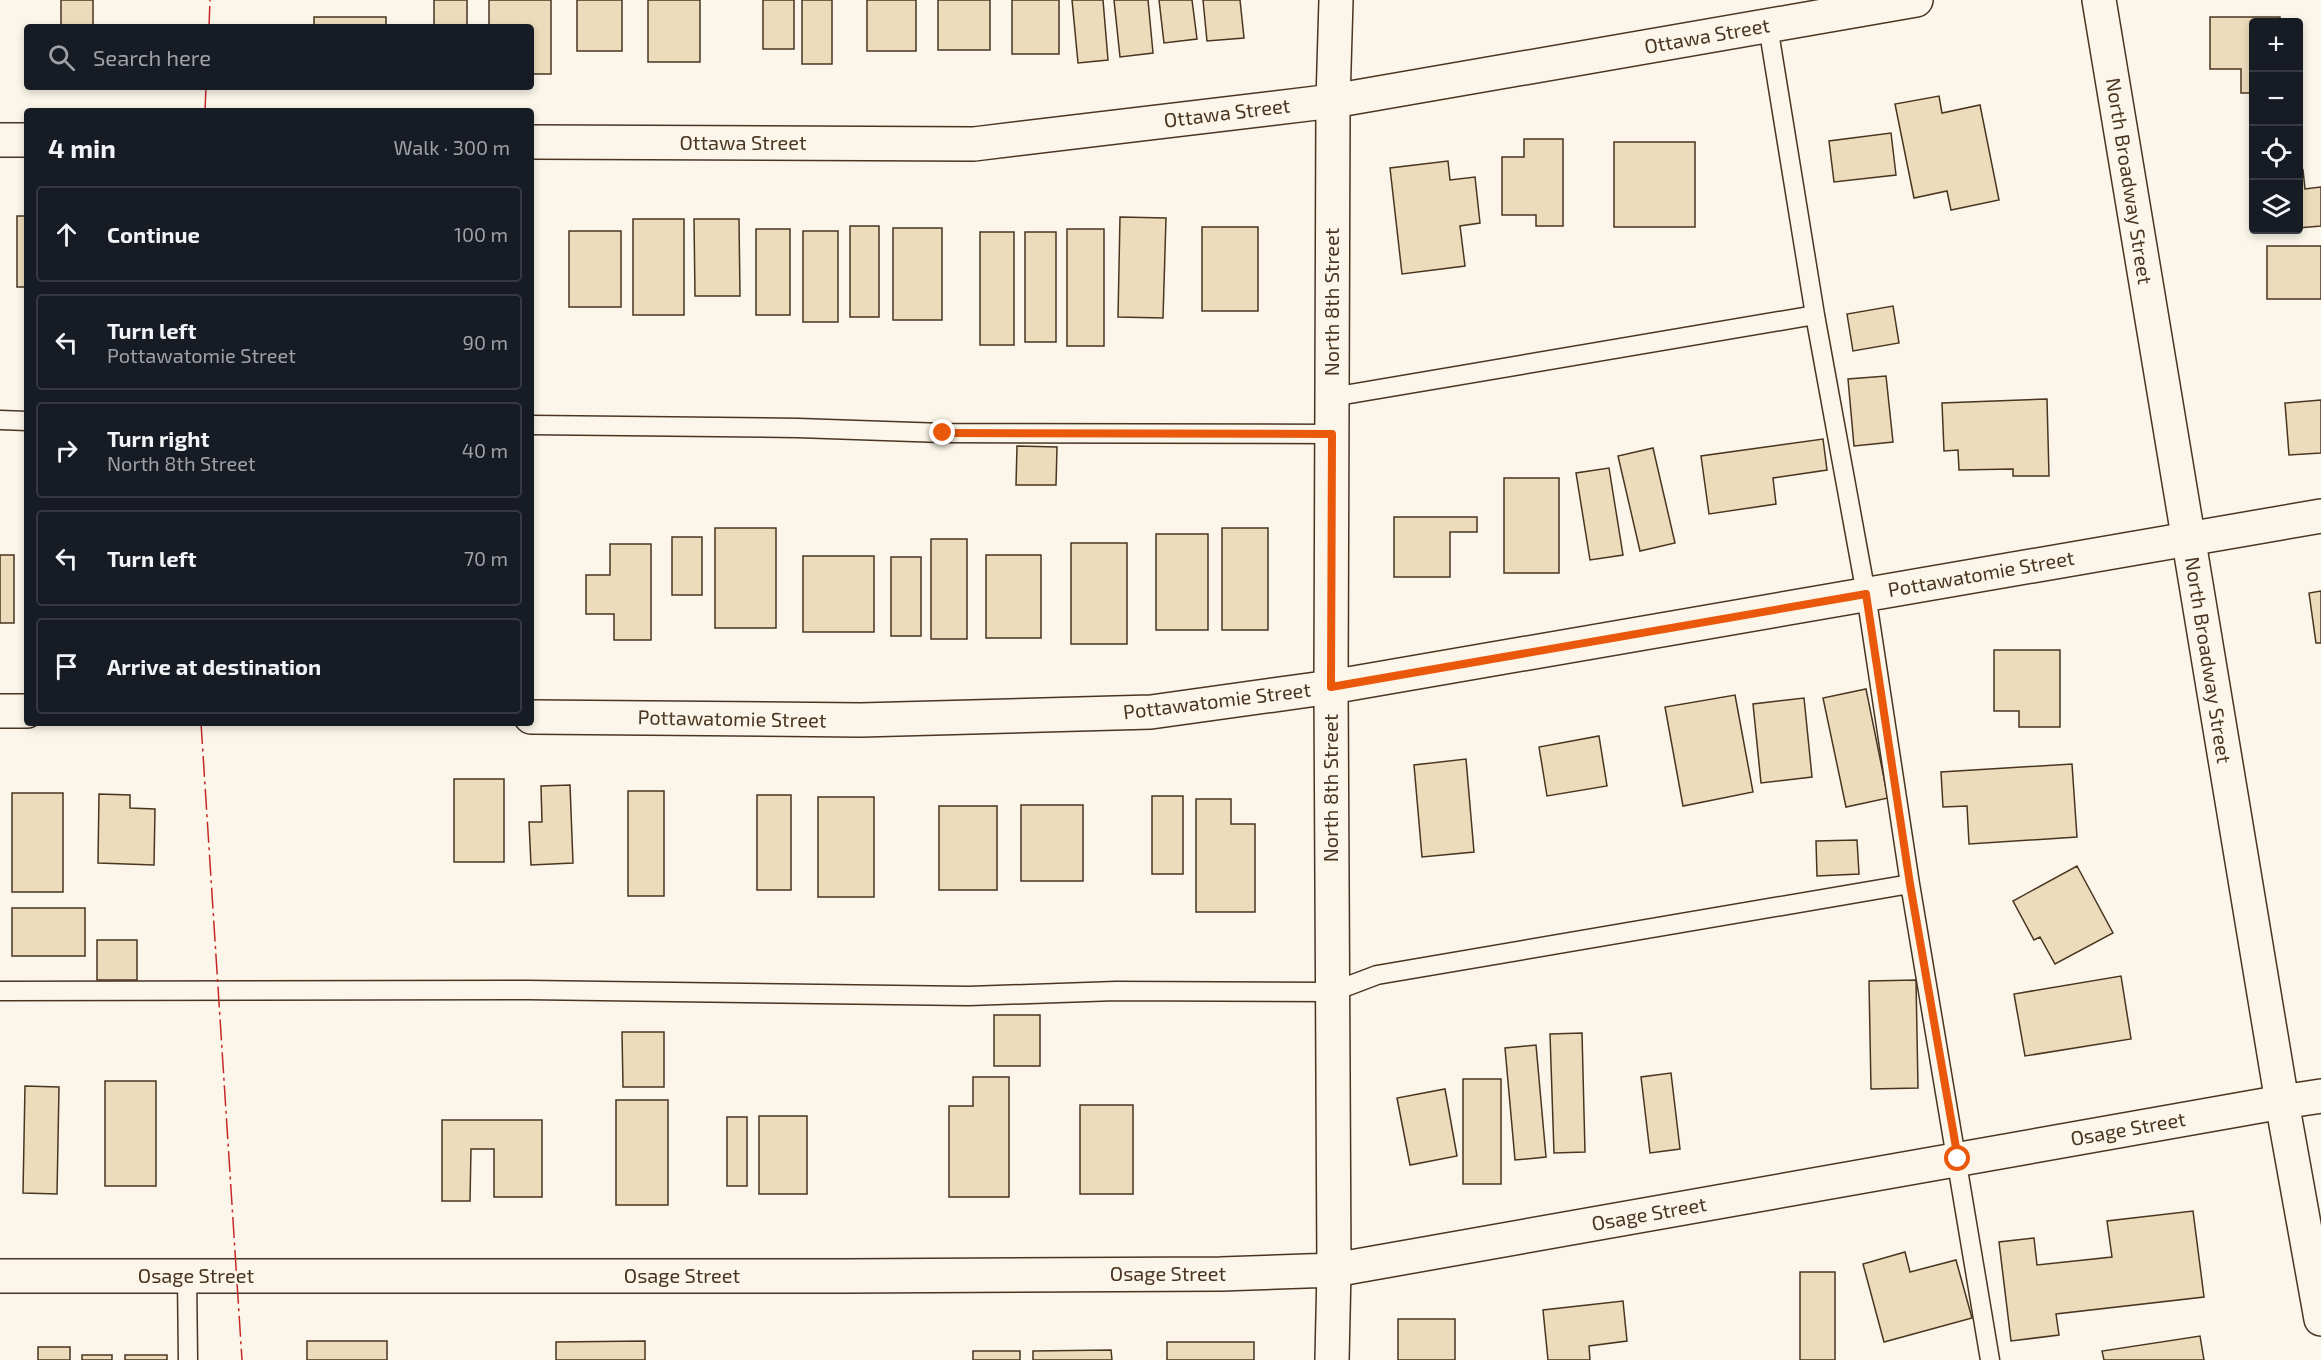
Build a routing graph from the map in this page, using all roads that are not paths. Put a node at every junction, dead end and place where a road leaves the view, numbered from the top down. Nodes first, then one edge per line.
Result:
1 (1336, 0) edge
2 (1916, 0) edge
3 (2099, 0) edge
4 (1768, 26) junction
5 (1333, 101) junction
6 (0, 140) edge
7 (24, 140) edge
8 (534, 142) edge
9 (1815, 315) junction
10 (1332, 397) junction
11 (0, 420) edge
12 (24, 421) edge
13 (534, 424) edge
14 (1332, 434) junction
15 (2321, 516) edge
16 (2188, 538) junction
17 (1866, 594) junction
18 (1331, 687) junction
19 (0, 711) edge
20 (24, 711) edge
21 (534, 717) edge
22 (1910, 884) junction
23 (0, 991) edge
24 (1332, 993) junction
25 (2321, 1096) edge
26 (2282, 1102) junction
27 (1958, 1159) junction
28 (1334, 1270) junction
29 (0, 1276) edge
30 (187, 1276) junction
31 (2321, 1319) edge
32 (188, 1360) edge
33 (1332, 1360) edge
34 (1990, 1360) edge

1 - 5 street, North 8th Street
2 - 4 street, Ottawa Street
3 - 16 street, North Broadway Street
4 - 5 street, Ottawa Street
4 - 9 lane
5 - 8 street, Ottawa Street
5 - 10 street, North 8th Street
6 - 7 street
9 - 10 lane
9 - 17 lane
10 - 14 street, North 8th Street
11 - 12 lane
13 - 14 lane
14 - 18 street, North 8th Street
15 - 16 street, Pottawatomie Street
16 - 17 street, Pottawatomie Street
16 - 26 street, North Broadway Street
17 - 18 street, Pottawatomie Street
17 - 22 lane
18 - 21 street, Pottawatomie Street
18 - 24 street, North 8th Street
19 - 20 street
22 - 24 lane
22 - 27 lane
23 - 24 lane
24 - 28 street, North 8th Street
25 - 26 street, Osage Street
26 - 27 street, Osage Street
26 - 31 street, North Broadway Street
27 - 28 street, Osage Street
27 - 34 lane
28 - 30 street, Osage Street
28 - 33 street, North 8th Street
29 - 30 street, Osage Street
30 - 32 lane

